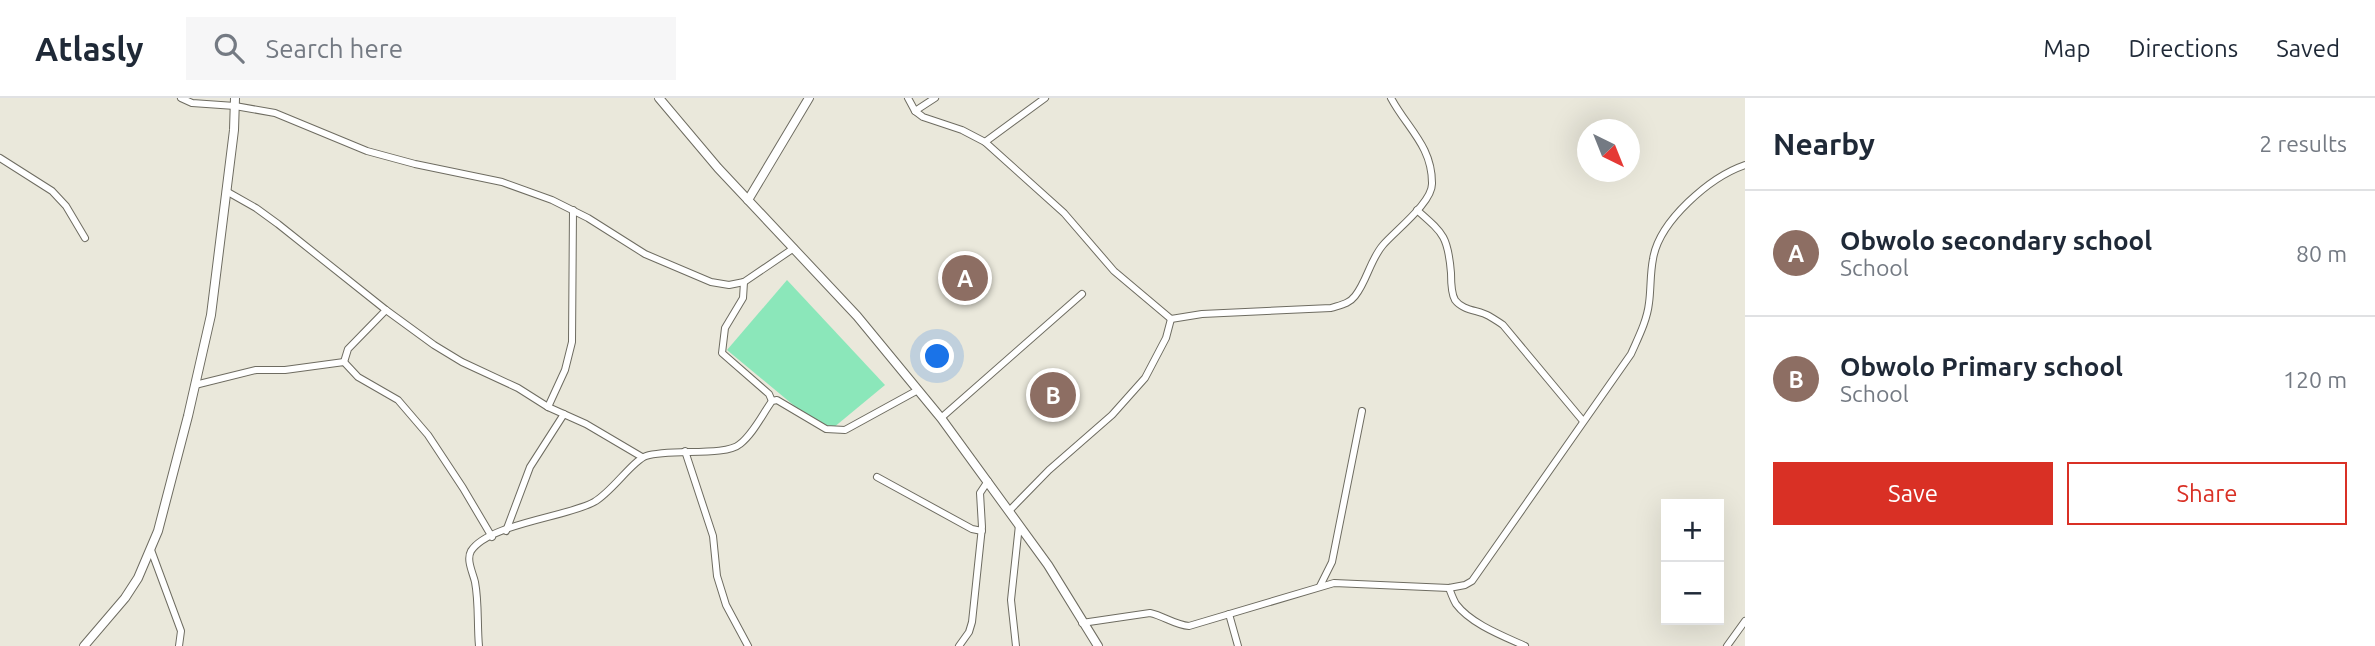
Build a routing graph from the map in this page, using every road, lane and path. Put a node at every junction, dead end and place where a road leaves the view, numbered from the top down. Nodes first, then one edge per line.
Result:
1 (181, 98) edge
2 (659, 98) edge
3 (809, 98) edge
4 (908, 98) edge
5 (935, 98) edge
6 (1045, 98) edge
7 (1391, 98) edge
8 (235, 102) edge
9 (915, 111) junction
10 (985, 142) junction
11 (0, 158) edge
12 (1745, 165) edge
13 (226, 191) junction
14 (748, 200) junction
15 (1417, 209) junction
16 (573, 210) junction
17 (85, 238) dead end
18 (794, 248) junction
19 (744, 282) junction
20 (1082, 294) dead end
21 (386, 310) junction
22 (1171, 319) junction
23 (344, 362) junction
24 (195, 385) junction
25 (918, 390) junction
26 (772, 401) junction
27 (548, 407) junction
28 (1362, 411) dead end
29 (564, 414) junction
30 (941, 418) junction
31 (1583, 421) junction
32 (685, 451) junction
33 (642, 457) junction
34 (877, 477) dead end
35 (988, 481) junction
36 (1009, 511) junction
37 (1019, 525) junction
38 (506, 531) junction
39 (982, 531) junction
40 (492, 537) junction
41 (151, 550) junction
42 (1321, 586) junction
43 (1449, 588) junction
44 (1229, 614) junction
45 (1745, 621) edge
46 (1082, 623) junction
47 (84, 646) edge
48 (178, 646) edge
49 (479, 646) edge
50 (748, 646) edge
51 (959, 646) edge
52 (1016, 646) edge
53 (1098, 646) edge
54 (1238, 646) edge
55 (1525, 646) edge
56 (1727, 646) edge

1 - 8 street
2 - 14 street
3 - 14 street
4 - 9 street
5 - 9 street
6 - 10 street
7 - 15 street
8 - 13 street
8 - 16 street
9 - 10 street
10 - 22 street
11 - 17 street
12 - 31 street
13 - 21 street
13 - 24 street
14 - 18 street
15 - 22 street
15 - 31 street
16 - 19 street
16 - 27 street
18 - 19 street
18 - 25 street
19 - 26 street
20 - 30 street
21 - 23 street
21 - 27 street
22 - 36 street
23 - 24 street
23 - 40 street
24 - 41 street
25 - 26 street
25 - 30 street
26 - 32 street
27 - 29 street
28 - 42 street
29 - 33 street
29 - 38 street
30 - 35 street
31 - 43 street
32 - 33 street
32 - 50 street
33 - 38 street
34 - 39 street
35 - 36 street
35 - 39 street
36 - 37 street
37 - 46 street
37 - 52 street
38 - 40 street
39 - 51 street
40 - 49 street
41 - 47 street
41 - 48 street
42 - 43 street
42 - 44 street
43 - 55 street
44 - 46 street
44 - 54 street
45 - 56 street
46 - 53 street

